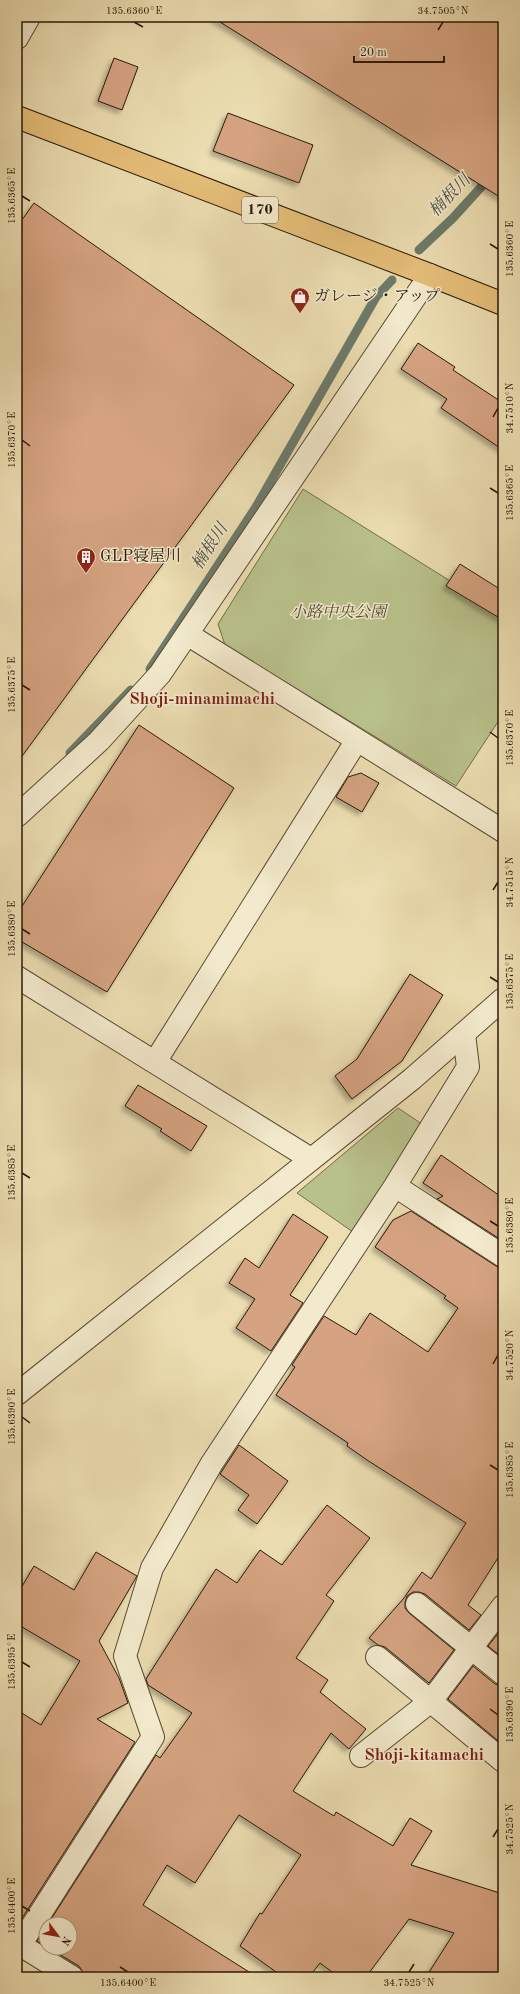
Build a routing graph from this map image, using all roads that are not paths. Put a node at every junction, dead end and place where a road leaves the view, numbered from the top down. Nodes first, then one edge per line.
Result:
1 (29, 17) edge
2 (17, 38) edge
3 (17, 117) edge
4 (430, 275) junction
5 (503, 304) edge
6 (187, 634) junction
7 (357, 740) junction
8 (17, 816) edge
9 (503, 831) edge
10 (17, 977) edge
11 (503, 999) edge
12 (464, 1034) junction
13 (155, 1062) junction
14 (311, 1159) junction
15 (395, 1186) junction
16 (503, 1256) edge
17 (17, 1394) edge
18 (417, 1604) dead end
19 (503, 1606) edge
20 (471, 1648) junction
21 (377, 1657) dead end
22 (503, 1674) edge
23 (431, 1701) junction
24 (361, 1756) dead end
25 (503, 1761) edge
26 (19, 1944) edge
27 (72, 1977) edge

1 - 2 street
3 - 4 highway, 170
4 - 5 highway, 170
4 - 6 street
6 - 7 street
6 - 8 street
7 - 9 street
7 - 13 street
10 - 13 street
11 - 12 street
12 - 14 street
12 - 15 street
13 - 14 street
14 - 17 street
15 - 16 street
15 - 26 street
18 - 20 street
19 - 20 street
20 - 22 street
20 - 23 street
21 - 23 street
23 - 24 street
23 - 25 street
26 - 27 street

